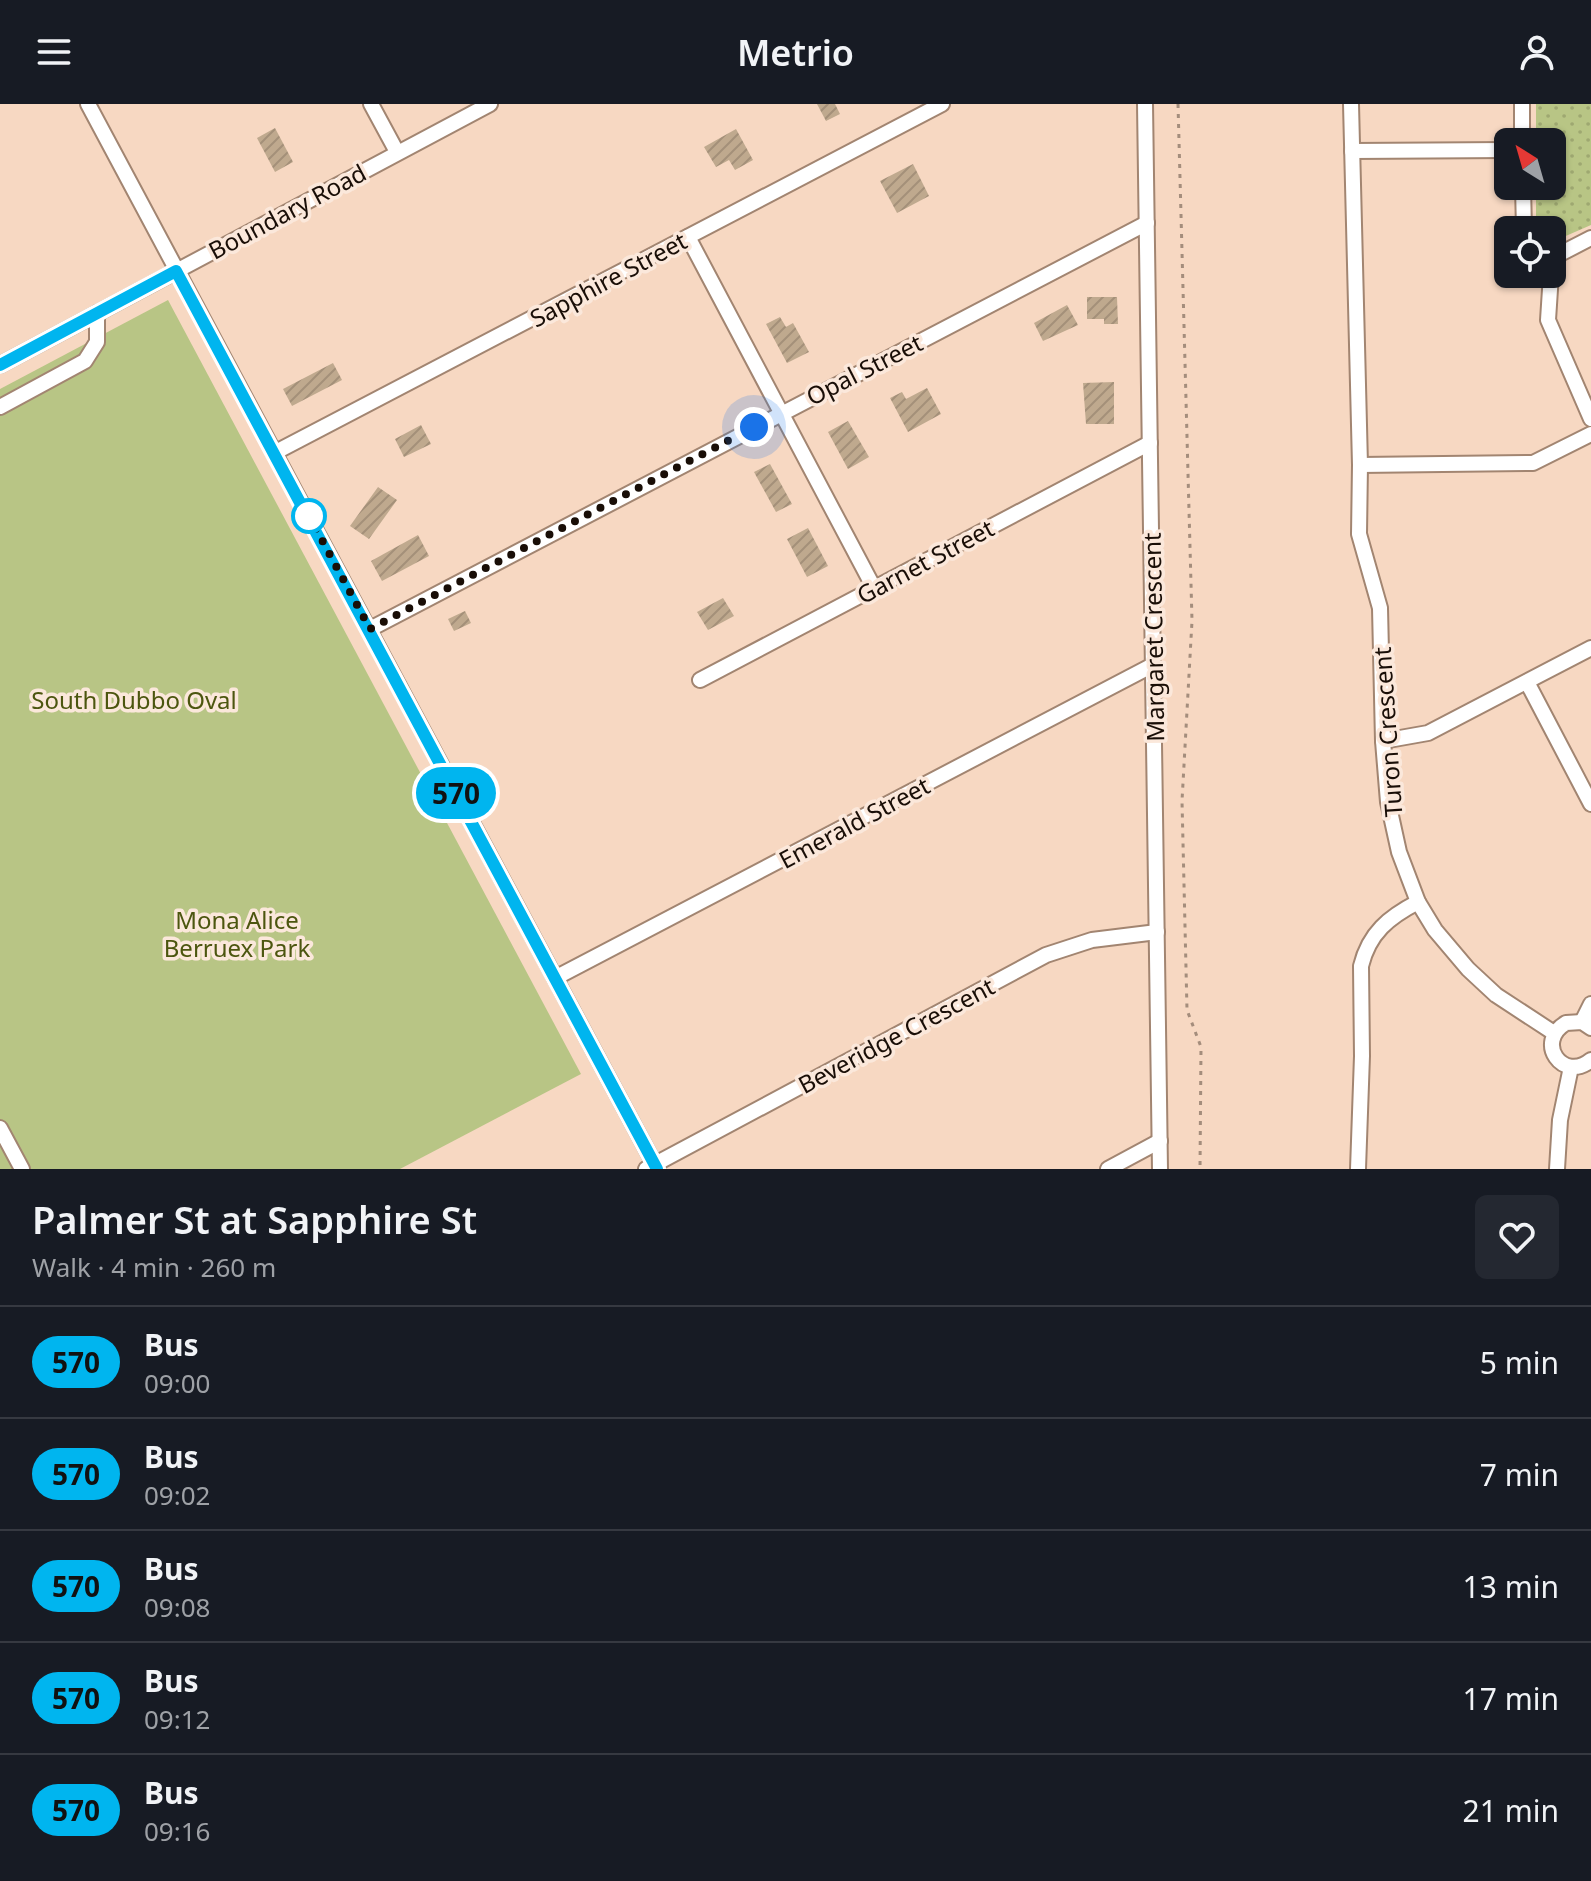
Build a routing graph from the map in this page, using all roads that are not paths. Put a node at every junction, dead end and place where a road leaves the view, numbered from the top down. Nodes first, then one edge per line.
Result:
1 (88, 104) edge
2 (371, 104) edge
3 (490, 104) edge
4 (942, 104) edge
5 (1145, 104) edge
6 (1351, 104) edge
7 (1522, 104) edge
8 (1522, 128) edge
9 (1494, 150) edge
10 (1352, 151) junction
11 (397, 152) junction
12 (1147, 223) junction
13 (688, 237) junction
14 (1591, 238) edge
15 (1566, 251) edge
16 (176, 271) junction
17 (1550, 288) edge
18 (97, 313) junction
19 (0, 365) edge
20 (0, 407) edge
21 (781, 412) junction
22 (1591, 419) edge
23 (1591, 434) edge
24 (1150, 443) junction
25 (274, 453) junction
26 (1360, 465) junction
27 (874, 588) junction
28 (370, 629) junction
29 (1591, 648) edge
30 (1153, 665) junction
31 (700, 680) dead end
32 (1527, 682) junction
33 (1383, 741) junction
34 (1591, 804) edge
35 (1418, 902) junction
36 (1157, 932) junction
37 (555, 978) junction
38 (1591, 1004) edge
39 (1586, 1025) edge
40 (1554, 1033) junction
41 (1591, 1060) edge
42 (1571, 1067) junction
43 (0, 1128) edge
44 (1160, 1141) junction
45 (652, 1167) edge
46 (22, 1169) edge
47 (1108, 1169) edge
48 (1160, 1169) edge
49 (1358, 1169) edge
50 (1557, 1169) edge

1 - 16 street
2 - 11 street
3 - 11 street, Boundary Road
4 - 13 street, Sapphire Street
5 - 12 street, Margaret Crescent
6 - 10 street, Turon Crescent
7 - 8 street
9 - 10 street
10 - 26 street, Turon Crescent
11 - 16 street, Boundary Road
12 - 21 street, Opal Street
12 - 24 street, Margaret Crescent
13 - 21 street
13 - 25 street, Sapphire Street
14 - 15 street
16 - 18 street, Boundary Road
16 - 25 street
17 - 22 street
18 - 19 street, Boundary Road
18 - 20 street
21 - 27 street
21 - 28 street, Opal Street
23 - 26 street
24 - 27 street, Garnet Street
24 - 30 street, Margaret Crescent
25 - 28 street
26 - 33 street, Turon Crescent
27 - 31 street, Garnet Street
28 - 37 street
29 - 32 street
30 - 36 street, Margaret Crescent
30 - 37 street, Emerald Street
32 - 33 street
32 - 34 street
33 - 35 street, Turon Crescent
35 - 40 street, Turon Crescent
35 - 49 street
36 - 44 street, Margaret Crescent
36 - 45 street, Beveridge Crescent
37 - 45 street
38 - 39 street
39 - 40 street
40 - 42 street
41 - 42 street
42 - 50 street
43 - 46 street
44 - 47 street
44 - 48 street, Margaret Crescent

